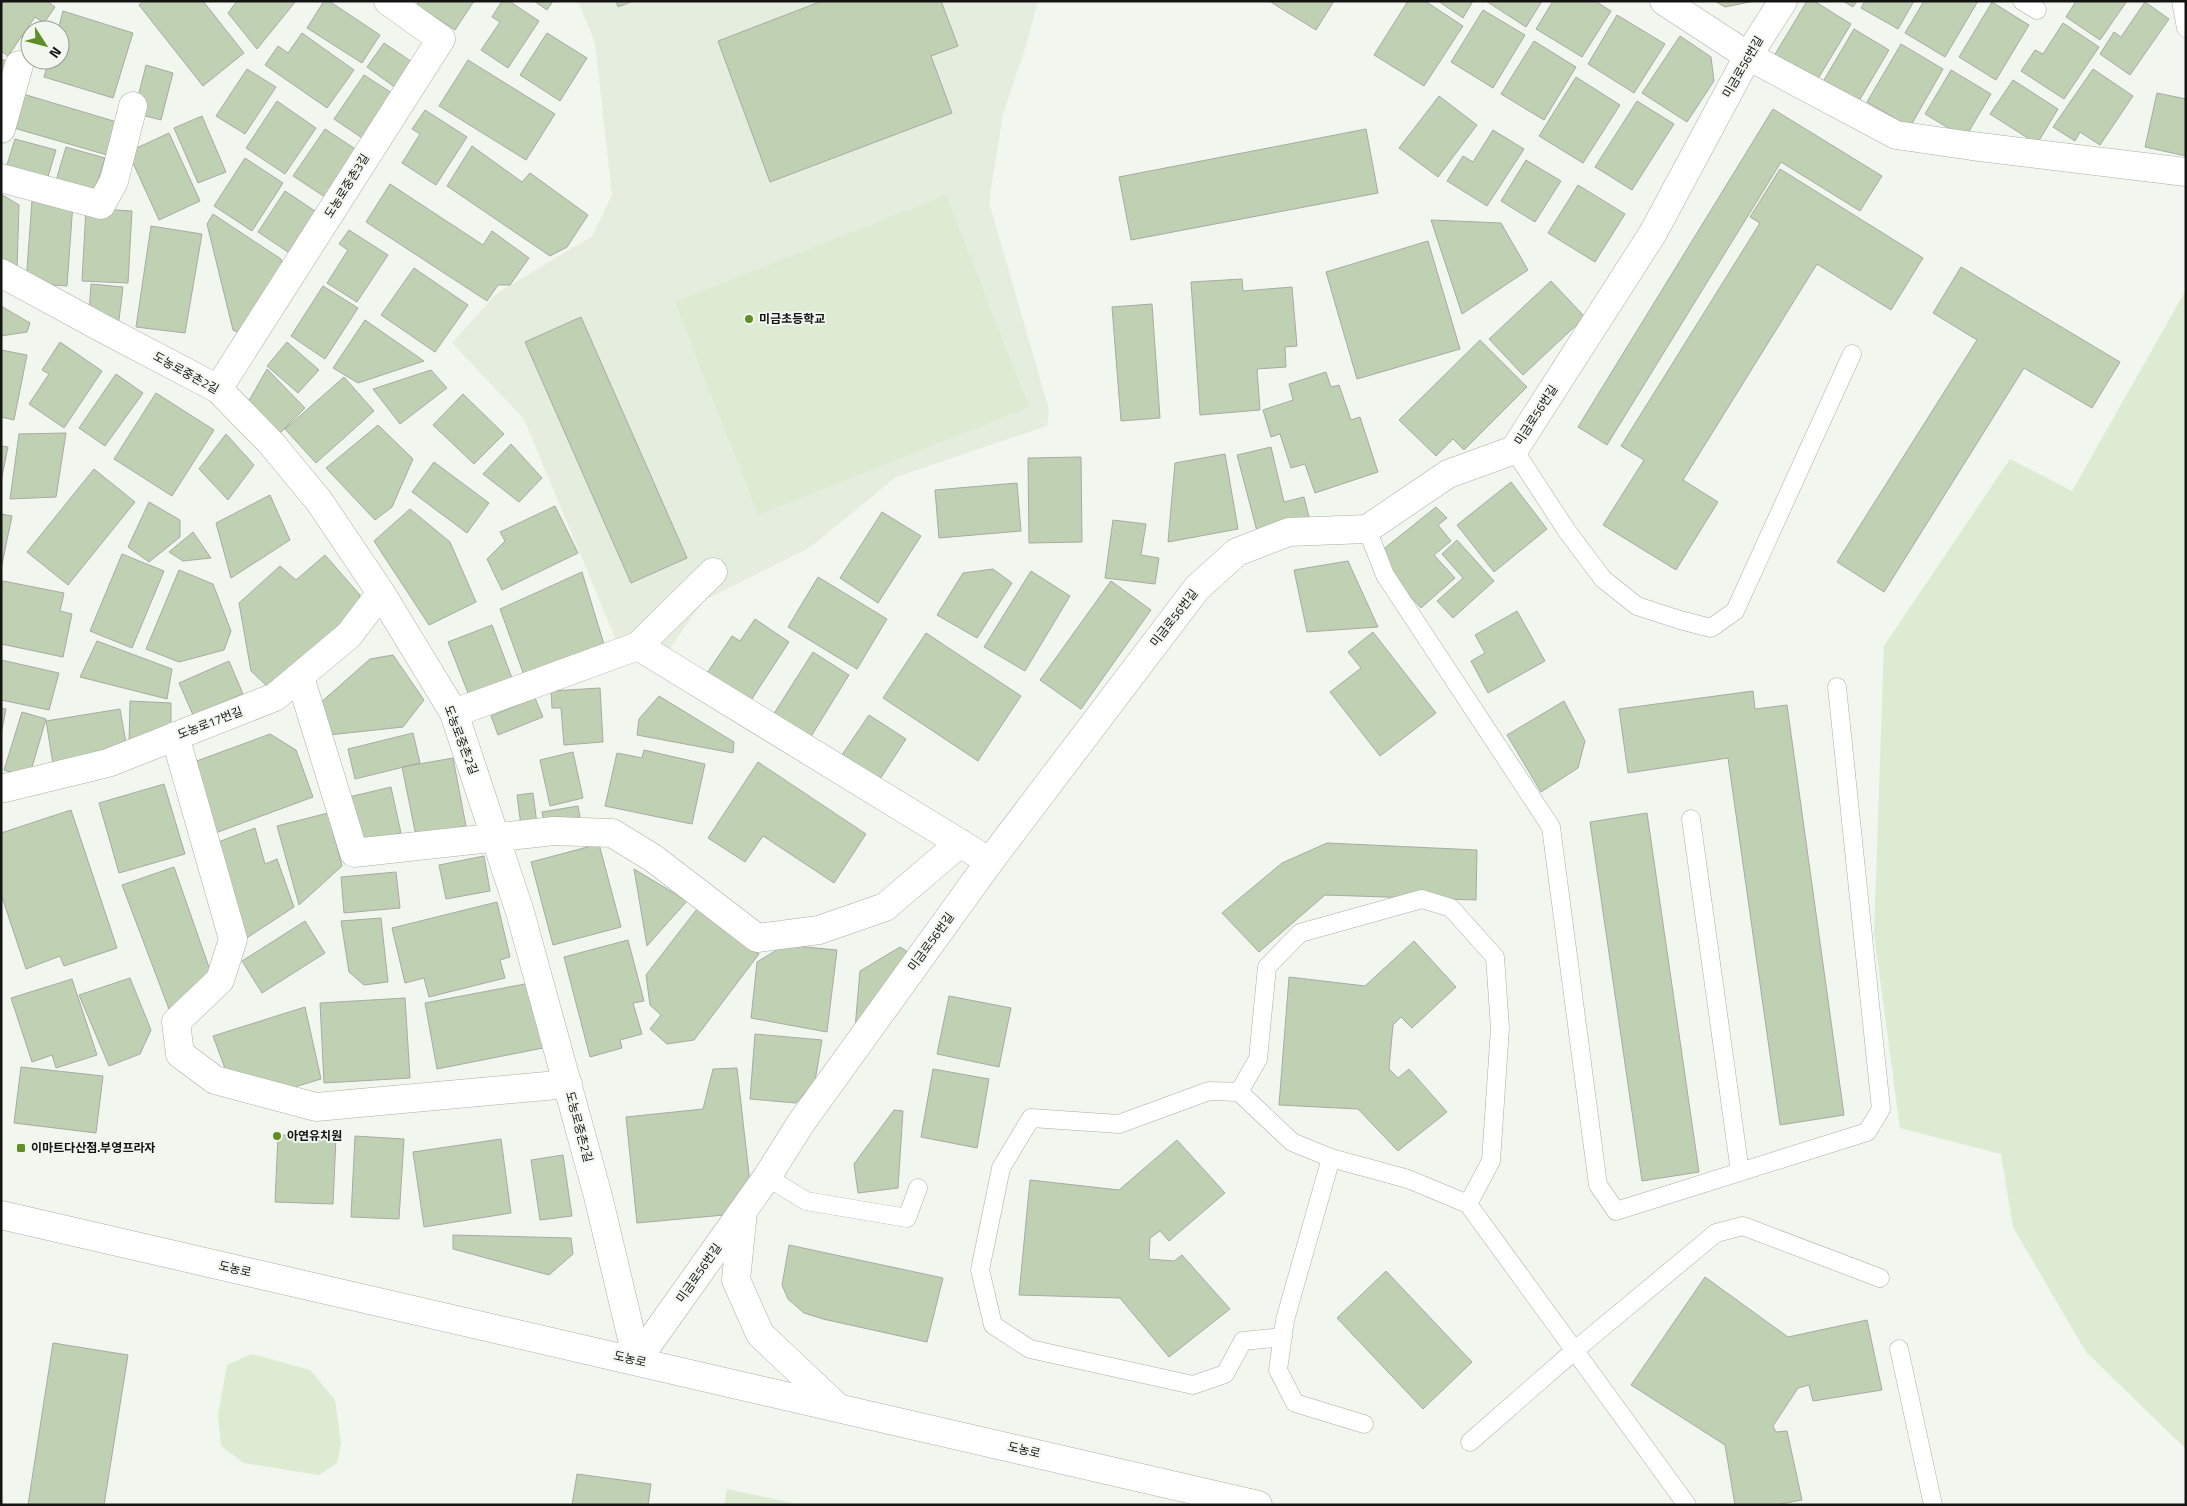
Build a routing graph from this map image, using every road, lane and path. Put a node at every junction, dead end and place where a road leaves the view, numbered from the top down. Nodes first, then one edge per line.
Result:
1 (388, 1) edge
2 (1664, 1) edge
3 (1782, 1) edge
4 (2022, 1) edge
5 (2180, 1) edge
6 (2038, 10) dead end
7 (2186, 28) edge
8 (1748, 56) junction
9 (19, 66) dead end
10 (132, 106) dead end
11 (1, 129) edge
12 (2186, 172) edge
13 (1, 178) edge
14 (1, 273) edge
15 (1852, 354) dead end
16 (218, 389) junction
17 (1514, 450) junction
18 (1367, 529) junction
19 (713, 572) dead end
20 (382, 593) junction
21 (638, 646) junction
22 (300, 677) junction
23 (1837, 686) dead end
24 (454, 713) junction
25 (175, 736) junction
26 (1, 789) edge
27 (1691, 819) dead end
28 (496, 838) junction
29 (960, 843) junction
30 (990, 862) junction
31 (568, 1084) junction
32 (1239, 1092) junction
33 (1331, 1158) junction
34 (1740, 1172) junction
35 (767, 1178) junction
36 (918, 1188) dead end
37 (1468, 1204) junction
38 (744, 1210) junction
39 (1, 1216) edge
40 (1880, 1278) dead end
41 (1283, 1337) junction
42 (1899, 1349) dead end
43 (1574, 1351) junction
44 (637, 1360) junction
45 (836, 1406) junction
46 (1364, 1424) dead end
47 (1470, 1442) dead end
48 (1258, 1505) edge
49 (1688, 1505) edge
50 (1933, 1505) edge

1 - 16 street, 도농로중촌3길
2 - 8 street
3 - 8 street, 미금로56번길
4 - 6 lane
5 - 7 lane
8 - 12 street
8 - 17 street, 미금로56번길
9 - 11 street
10 - 13 street
14 - 16 street, 도농로중촌2길
15 - 17 lane
16 - 20 street, 도농로중촌2길
17 - 18 street, 미금로56번길
18 - 30 street, 미금로56번길
18 - 34 lane
19 - 21 street
20 - 22 street, 도농로17번길
20 - 24 street, 도농로중촌2길
21 - 24 street
21 - 29 street
22 - 25 street, 도농로17번길
22 - 28 street
23 - 34 lane
24 - 28 street, 도농로중촌2길
25 - 26 street, 도농로17번길
25 - 31 street
27 - 34 lane
28 - 29 street
28 - 31 street, 도농로중촌2길
29 - 30 street
30 - 35 street, 미금로56번길
31 - 44 street, 도농로중촌2길
32 - 33 lane
32 - 37 lane
32 - 41 lane
33 - 37 lane
33 - 41 lane
35 - 36 lane
35 - 38 street, 미금로56번길
37 - 43 lane
38 - 44 street, 미금로56번길
38 - 45 street
39 - 44 street, 도농로
40 - 43 lane
41 - 46 lane
42 - 50 lane
43 - 47 lane
43 - 49 lane
44 - 45 street, 도농로
45 - 48 street, 도농로

